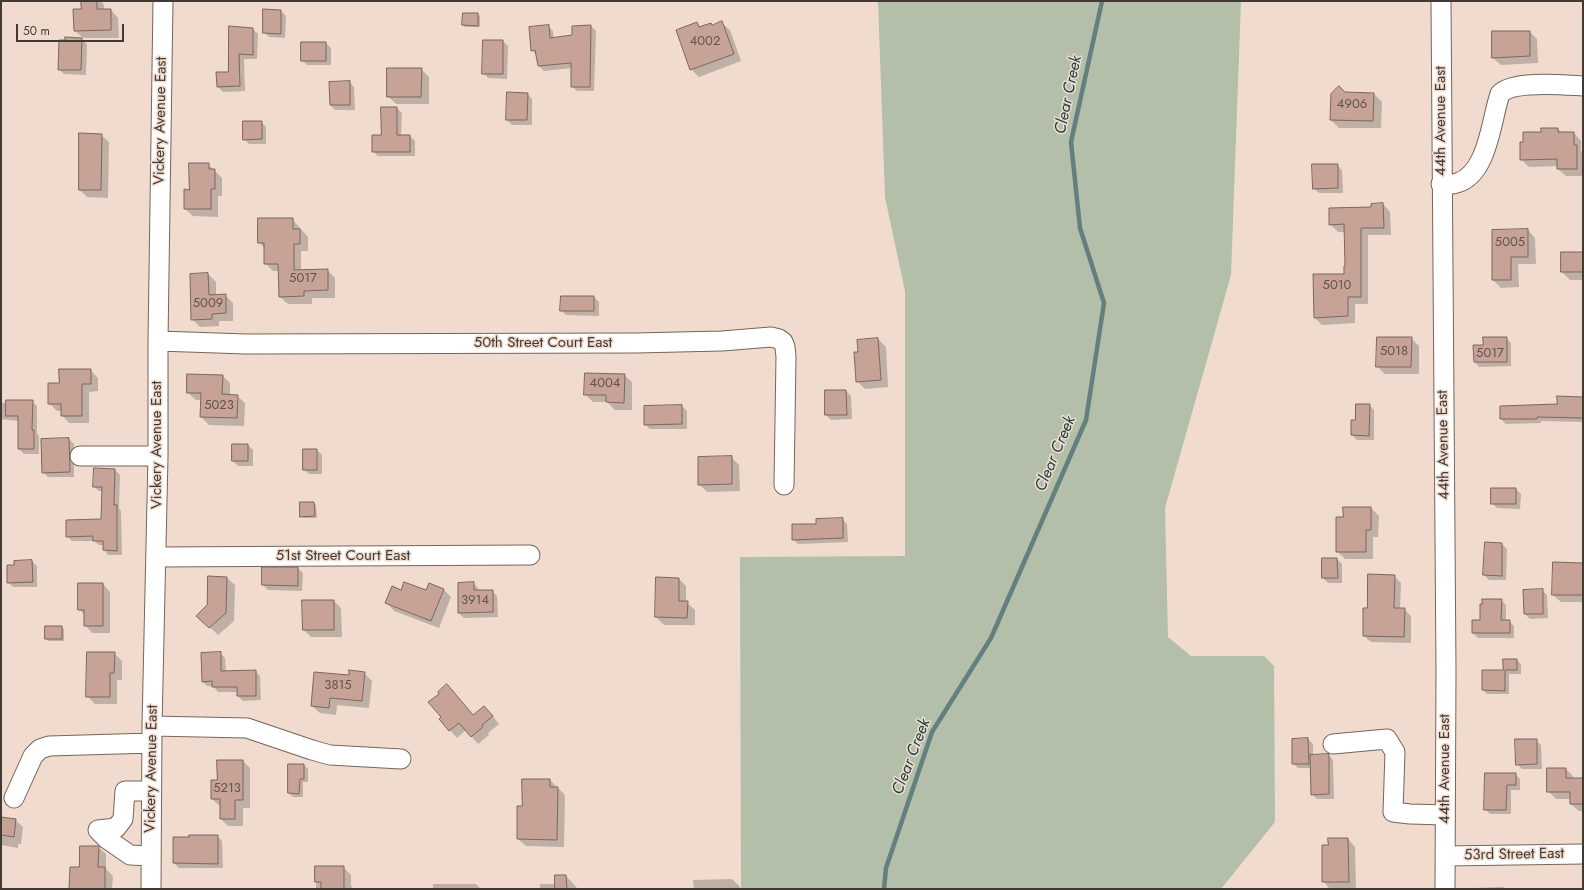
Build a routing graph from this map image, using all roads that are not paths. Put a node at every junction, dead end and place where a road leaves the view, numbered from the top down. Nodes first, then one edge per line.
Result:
1 (163, 1) edge
2 (1441, 1) edge
3 (1583, 86) edge
4 (1441, 184) junction
5 (158, 341) junction
6 (80, 456) dead end
7 (158, 456) junction
8 (784, 485) dead end
9 (530, 555) dead end
10 (156, 557) junction
11 (152, 734) junction
12 (1333, 744) dead end
13 (401, 759) dead end
14 (151, 791) junction
15 (14, 798) dead end
16 (1445, 815) junction
17 (1583, 854) edge
18 (151, 856) junction
19 (1445, 856) junction
20 (150, 889) edge
21 (1445, 889) edge

1 - 5 street, Vickery Avenue East
2 - 4 street, 44th Avenue East
3 - 4 street
4 - 16 street, 44th Avenue East
5 - 7 street, Vickery Avenue East
5 - 8 street, 50th Street Court East
6 - 7 street
7 - 10 street, Vickery Avenue East
9 - 10 street, 51st Street Court East
10 - 11 street, Vickery Avenue East
11 - 13 street
11 - 14 street, Vickery Avenue East
11 - 15 street
12 - 16 street
14 - 18 street, Vickery Avenue East
14 - 18 street
16 - 19 street, 44th Avenue East
17 - 19 street, 53rd Street East
18 - 20 street, Vickery Avenue East
19 - 21 street, 44th Avenue East

